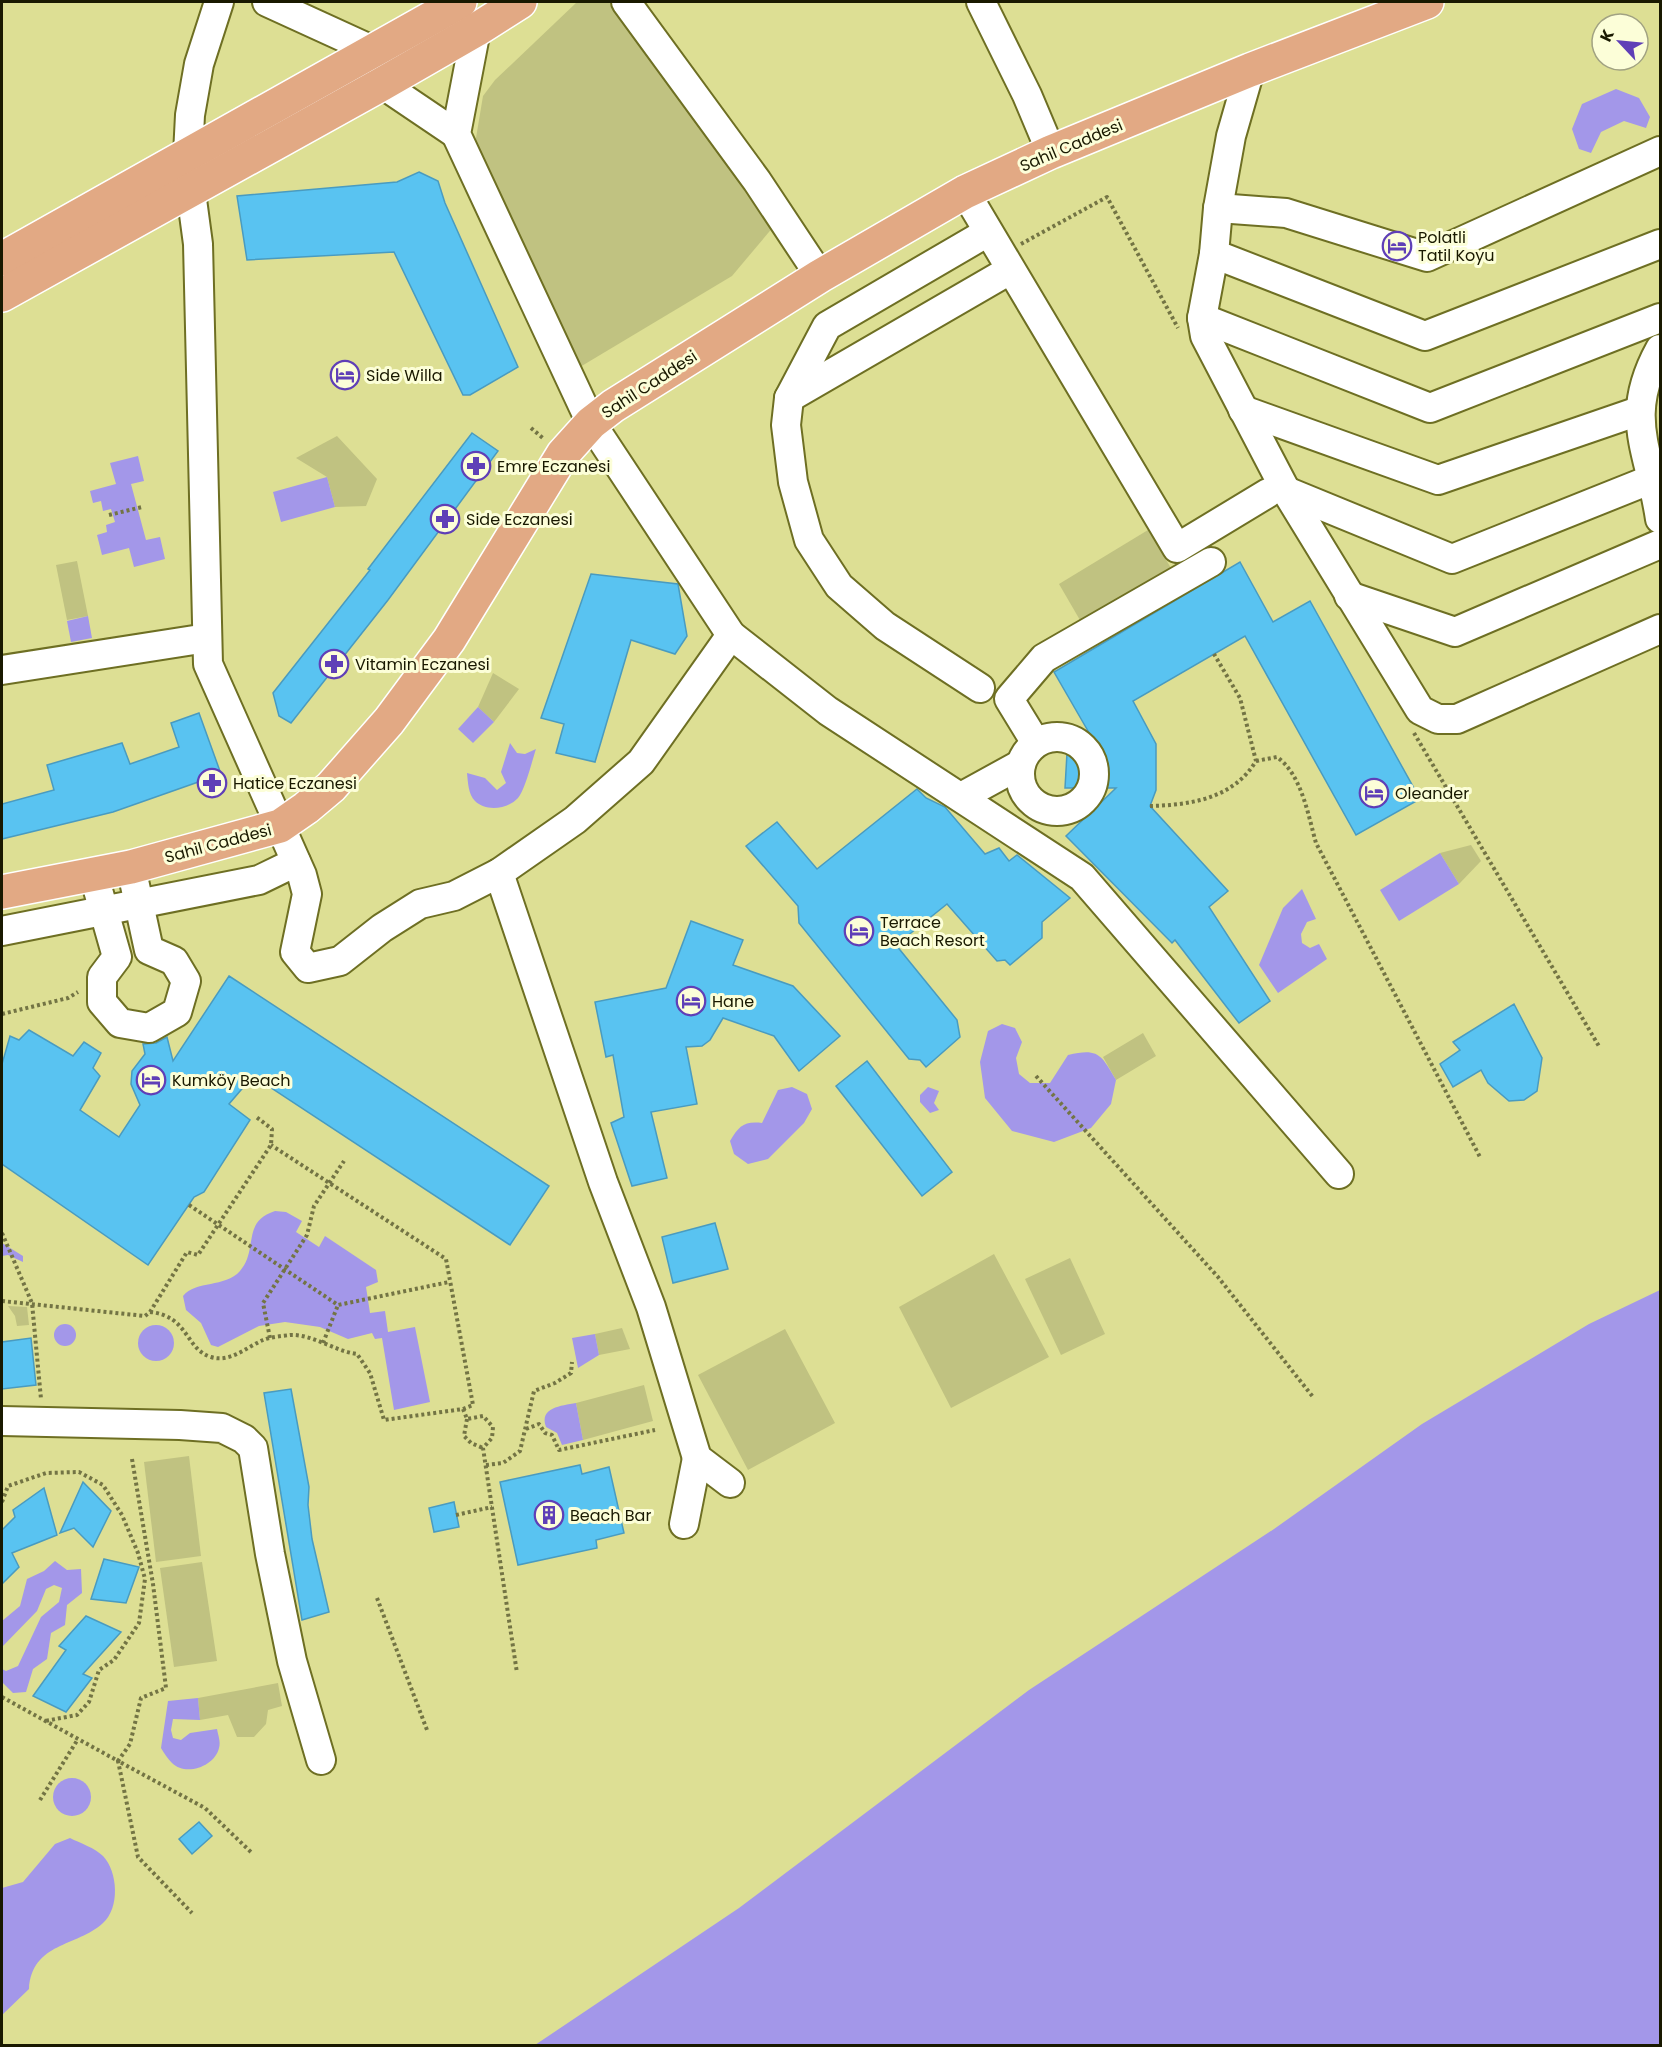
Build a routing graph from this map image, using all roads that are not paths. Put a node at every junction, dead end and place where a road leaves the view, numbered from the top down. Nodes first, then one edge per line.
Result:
1 (219, 2) edge
2 (267, 2) edge
3 (460, 2) edge
4 (520, 2) edge
5 (626, 2) edge
6 (981, 2) edge
7 (1427, 2) edge
8 (476, 30) junction
9 (372, 50) junction
10 (1250, 70) junction
11 (382, 84) junction
12 (456, 134) junction
13 (1660, 151) edge
14 (1051, 152) junction
15 (188, 154) junction
16 (190, 192) junction
17 (965, 192) junction
18 (1218, 208) junction
19 (1660, 244) edge
20 (1000, 252) junction
21 (1214, 254) junction
22 (2, 258) edge
23 (820, 276) junction
24 (2, 295) edge
25 (1660, 318) edge
26 (1191, 324) junction
27 (1660, 349) edge
28 (789, 398) junction
29 (1243, 410) junction
30 (1639, 411) junction
31 (591, 423) junction
32 (1652, 479) junction
33 (1277, 492) junction
34 (1660, 519) edge
35 (1660, 544) edge
36 (1211, 562) dead end
37 (1349, 596) junction
38 (1660, 629) edge
39 (731, 635) junction
40 (207, 638) junction
41 (2, 670) edge
42 (980, 688) dead end
43 (961, 797) junction
44 (280, 826) junction
45 (296, 862) junction
46 (131, 867) junction
47 (499, 873) junction
48 (94, 876) junction
49 (2, 892) edge
50 (139, 903) junction
51 (104, 911) junction
52 (2, 930) edge
53 (1339, 1174) dead end
54 (2, 1421) edge
55 (698, 1458) junction
56 (730, 1484) dead end
57 (684, 1524) dead end
58 (321, 1760) dead end

1 - 15 street
2 - 9 street
3 - 9 main road
4 - 8 main road
5 - 23 street
6 - 14 street
7 - 10 main road, Sahil Caddesi
8 - 11 main road
8 - 12 street
9 - 15 main road
10 - 14 main road, Sahil Caddesi
10 - 18 street
11 - 12 street
11 - 16 main road
12 - 31 street
13 - 18 street
14 - 17 main road, Sahil Caddesi
15 - 16 main road
15 - 22 main road
16 - 24 main road
16 - 40 street
17 - 20 street
17 - 23 main road, Sahil Caddesi
18 - 21 street
19 - 21 street
20 - 28 street
20 - 28 street
20 - 33 street
21 - 26 street
23 - 31 main road, Sahil Caddesi
25 - 26 street
26 - 29 street
27 - 30 street
28 - 42 street
29 - 30 street
29 - 33 street
30 - 32 street
31 - 39 street
31 - 44 main road, Sahil Caddesi
32 - 33 street
32 - 34 street
33 - 37 street
35 - 37 street
36 - 43 street
37 - 38 street
39 - 43 street
39 - 47 street
40 - 41 street
40 - 44 street
43 - 53 street
44 - 45 street
44 - 46 main road, Sahil Caddesi
45 - 47 street
45 - 50 street
46 - 48 main road, Sahil Caddesi
46 - 50 street
47 - 55 street
48 - 49 main road, Sahil Caddesi
48 - 51 street
50 - 51 street
50 - 51 street
51 - 52 street
54 - 58 street
55 - 56 street
55 - 57 street

